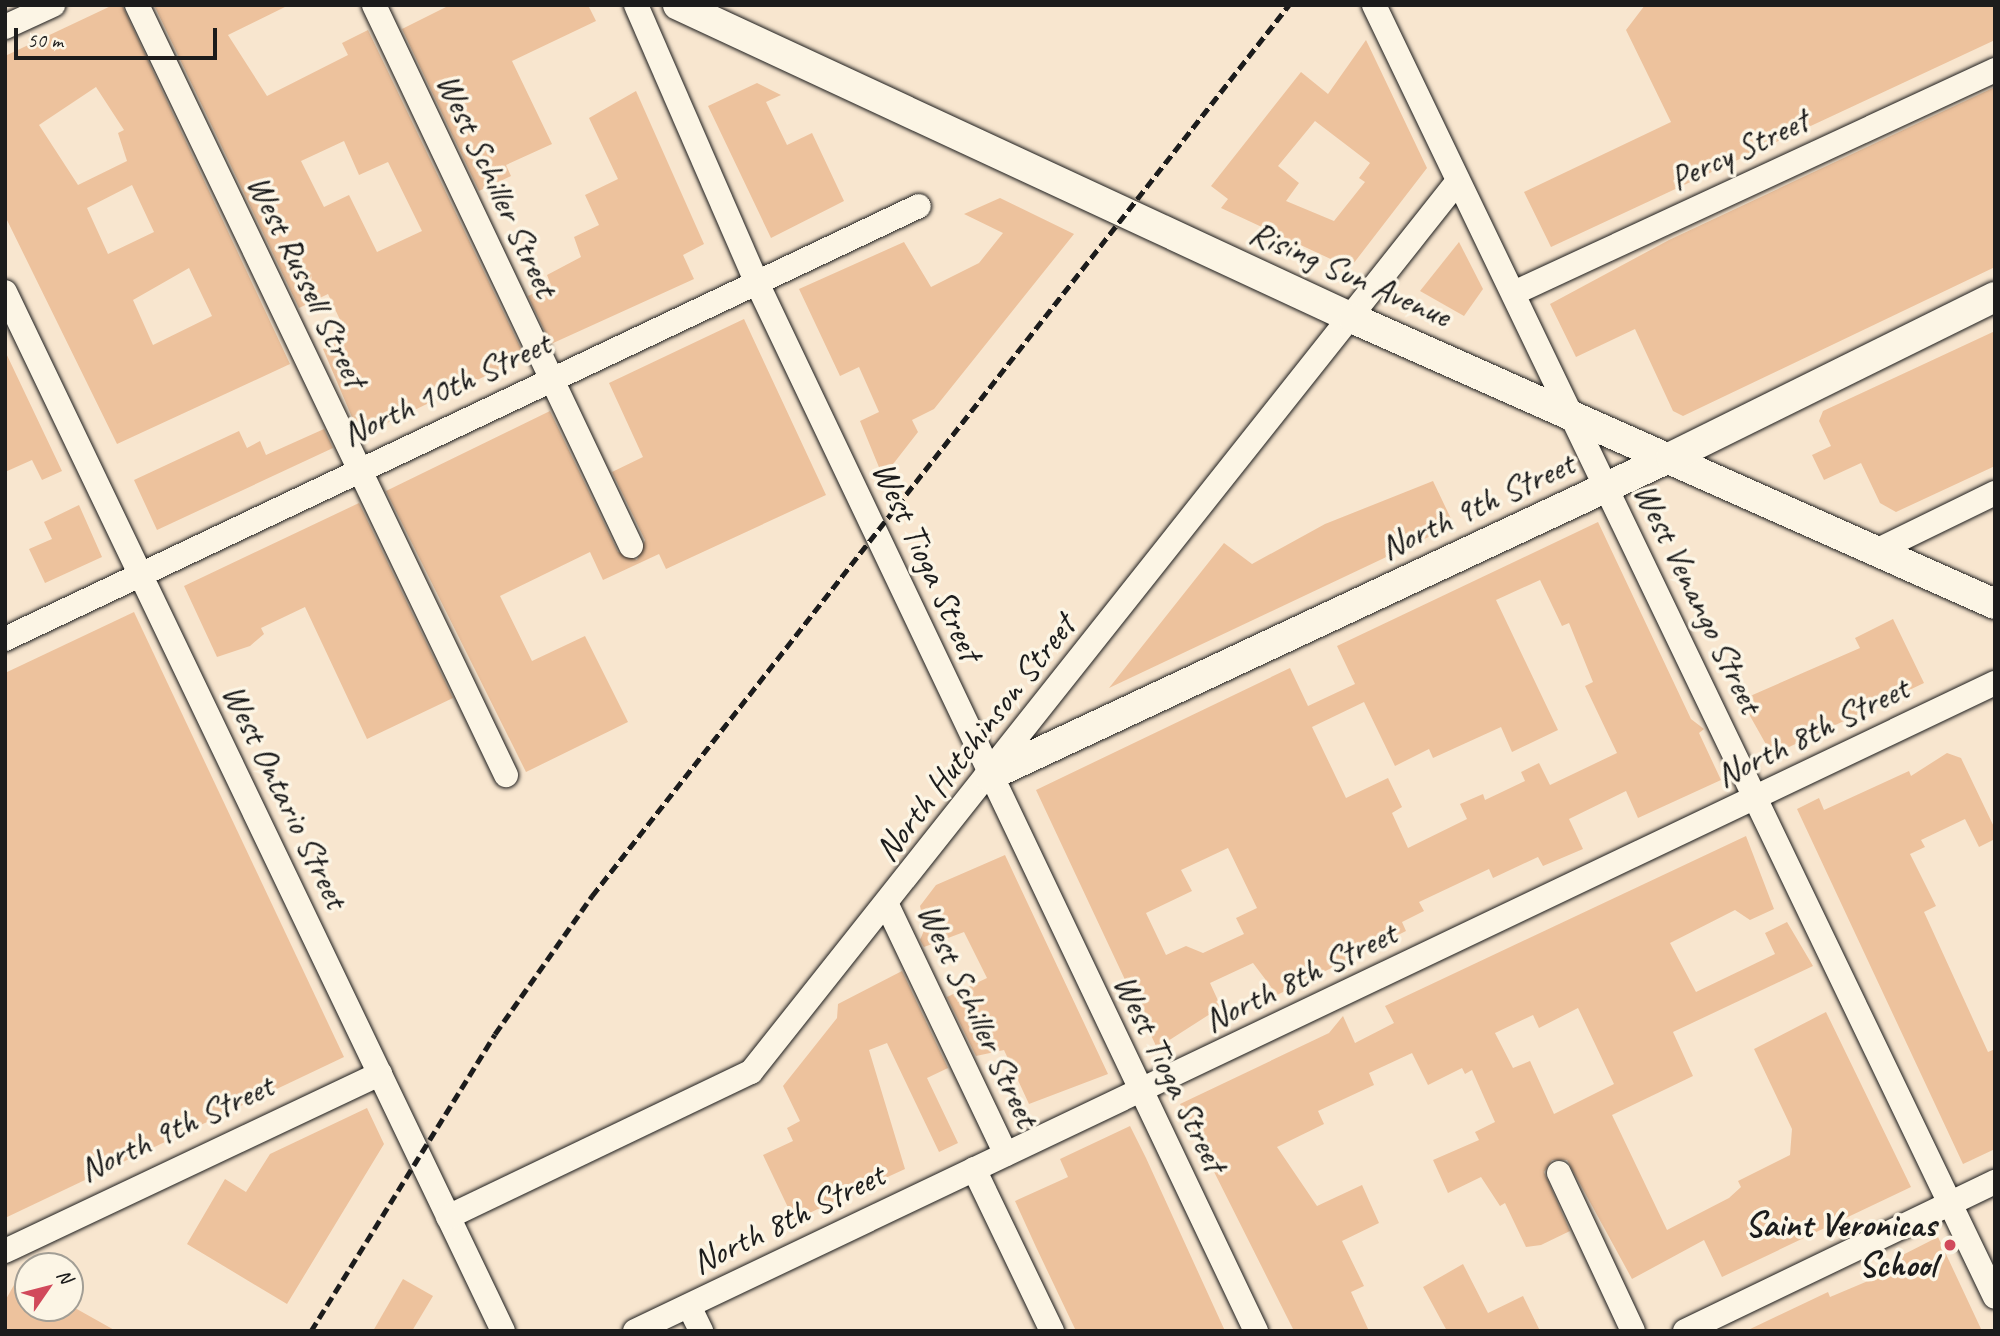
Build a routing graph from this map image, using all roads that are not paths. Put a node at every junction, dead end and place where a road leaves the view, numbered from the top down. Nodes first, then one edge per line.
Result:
1 (53, 5) edge
2 (136, 5) edge
3 (374, 5) edge
4 (636, 5) edge
5 (678, 5) edge
6 (1374, 5) edge
7 (5, 27) edge
8 (1995, 69) edge
9 (1458, 181) junction
10 (919, 206) dead end
11 (757, 283) junction
12 (5, 292) edge
13 (1514, 293) junction
14 (1995, 297) edge
15 (1354, 319) junction
16 (550, 378) junction
17 (1570, 415) junction
18 (1671, 457) junction
19 (358, 469) junction
20 (1606, 488) junction
21 (1995, 493) edge
22 (631, 546) dead end
23 (1876, 551) junction
24 (140, 575) junction
25 (1995, 604) edge
26 (5, 639) edge
27 (1995, 683) edge
28 (506, 775) dead end
29 (989, 776) junction
30 (1755, 798) junction
31 (887, 905) junction
32 (380, 1074) junction
33 (1140, 1092) junction
34 (1006, 1154) junction
35 (974, 1169) junction
36 (1559, 1173) dead end
37 (1995, 1182) edge
38 (1951, 1203) junction
39 (448, 1217) junction
40 (5, 1251) edge
41 (1995, 1297) edge
42 (689, 1306) junction
43 (503, 1331) edge
44 (635, 1331) edge
45 (701, 1331) edge
46 (1052, 1331) edge
47 (1255, 1331) edge
48 (1633, 1331) edge
49 (1685, 1331) edge

1 - 7 street
2 - 19 street, West Russell Street
3 - 16 street, West Schiller Street
4 - 11 street, West Tioga Street
5 - 15 street, Rising Sun Avenue
6 - 9 street, West Venango Street
8 - 13 street, Percy Street
9 - 13 street, West Venango Street
9 - 15 street, North Hutchinson Street
10 - 11 street, North 10th Street
11 - 16 street, North 10th Street
11 - 29 street, West Tioga Street
12 - 24 street, West Ontario Street
13 - 17 street, West Venango Street
14 - 18 street, North 9th Street
15 - 17 street, Rising Sun Avenue
15 - 29 street, North Hutchinson Street
16 - 19 street, North 10th Street
16 - 22 street, West Schiller Street
17 - 18 street, Rising Sun Avenue
17 - 20 street, West Venango Street
18 - 20 street, North 9th Street
18 - 23 street, Rising Sun Avenue
19 - 24 street, North 10th Street
19 - 28 street, West Russell Street
20 - 29 street, North 9th Street
20 - 30 street, West Venango Street
21 - 23 street
23 - 25 street, Rising Sun Avenue
24 - 26 street, North 10th Street
24 - 32 street, West Ontario Street
27 - 30 street, North 8th Street
29 - 31 street, North Hutchinson Street
29 - 33 street, West Tioga Street
30 - 33 street, North 8th Street
30 - 38 street, West Venango Street
31 - 34 street, West Schiller Street
31 - 39 street, North Hutchinson Street
32 - 39 street, West Ontario Street
32 - 40 street, North 9th Street
33 - 34 street, North 8th Street
33 - 47 street, West Tioga Street
34 - 35 street, North 8th Street
35 - 42 street, North 8th Street
35 - 46 street, West Schiller Street
36 - 48 street
37 - 38 street
38 - 41 street, West Venango Street
38 - 49 street
39 - 43 street, West Ontario Street
42 - 44 street, North 8th Street
42 - 45 street

